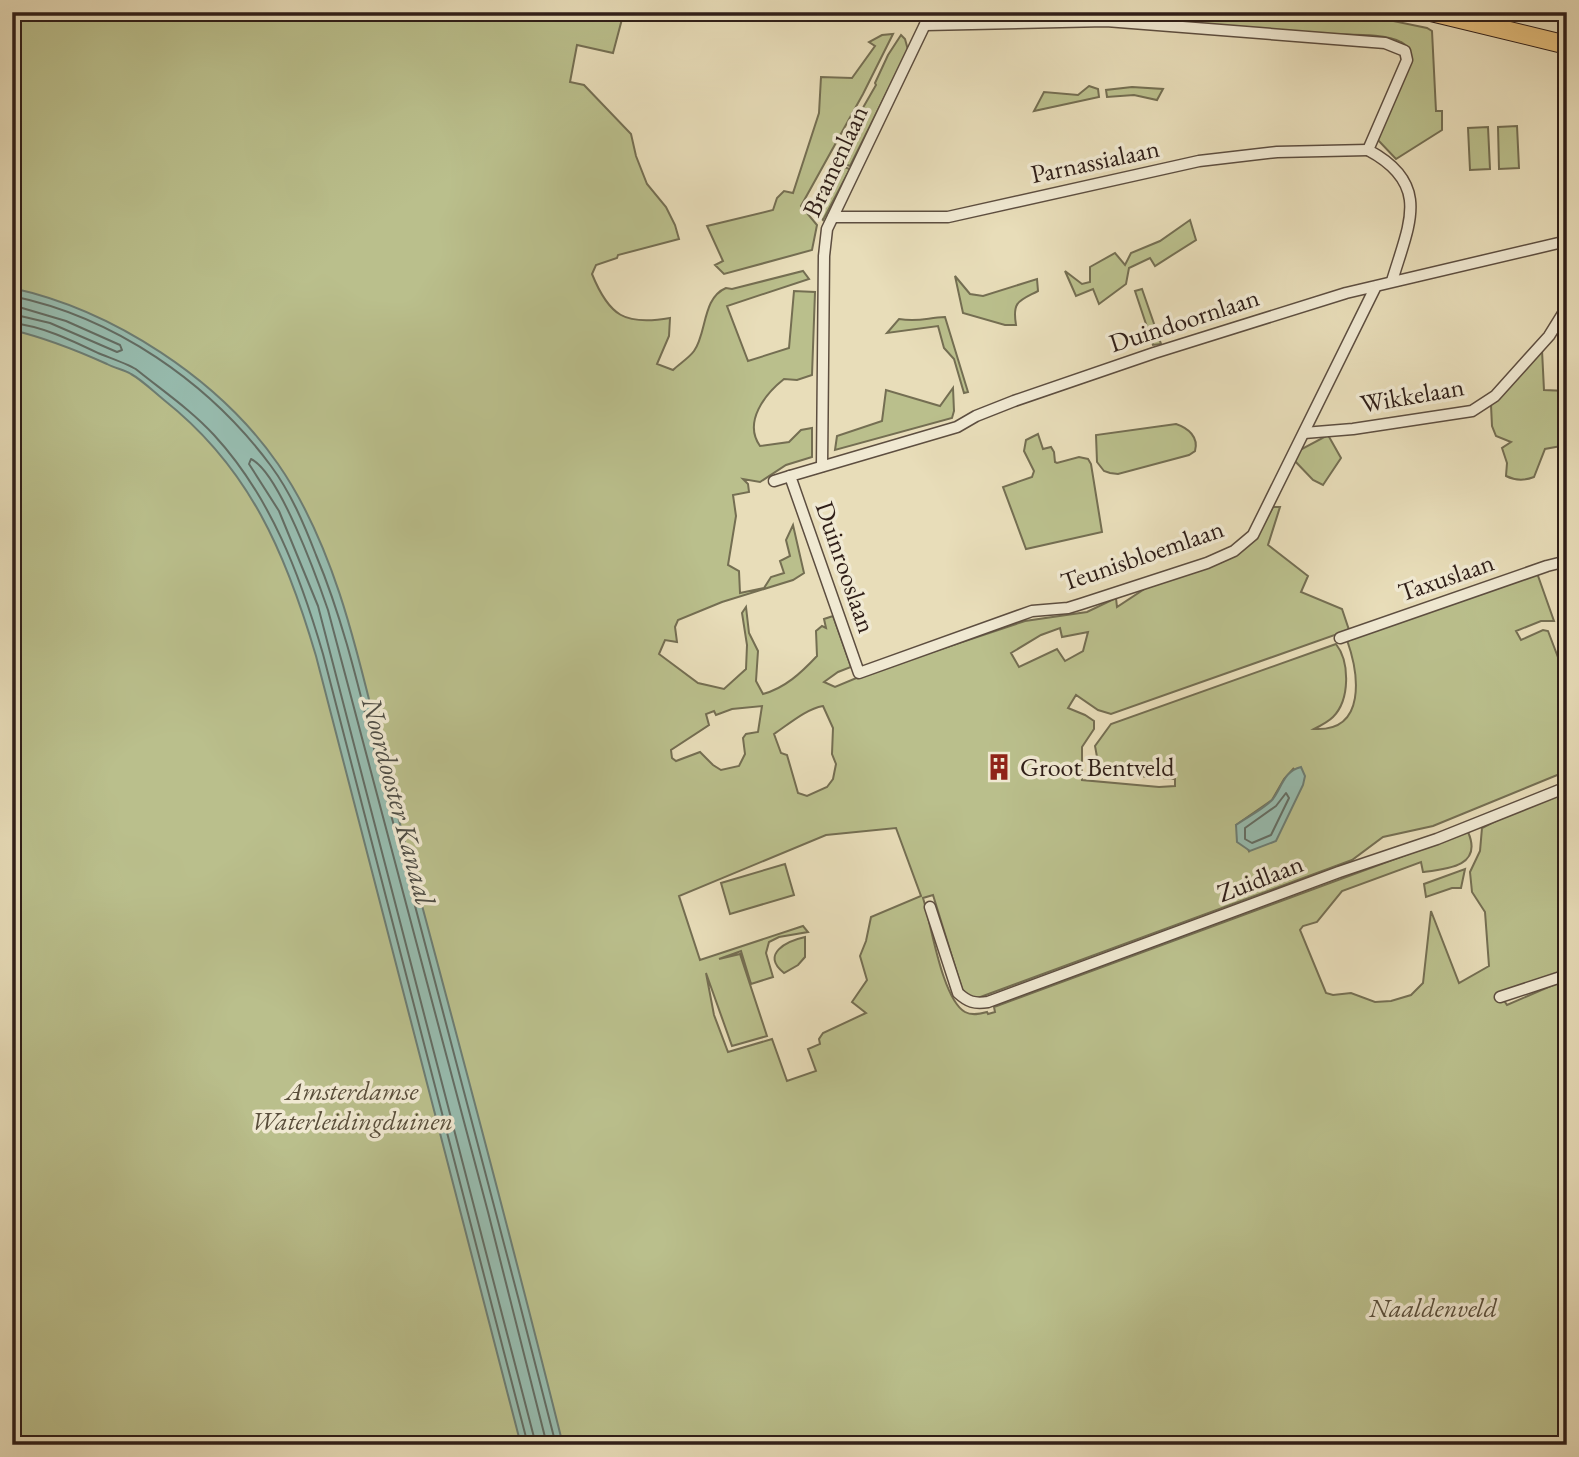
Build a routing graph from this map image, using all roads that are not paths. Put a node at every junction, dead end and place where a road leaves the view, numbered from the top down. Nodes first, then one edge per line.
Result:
1 (930, 12) edge
2 (1431, 12) edge
3 (925, 25) junction
4 (1567, 44) edge
5 (1368, 150) junction
6 (833, 217) junction
7 (1567, 241) edge
8 (1392, 281) junction
9 (1376, 286) junction
10 (1567, 307) edge
11 (1304, 433) junction
12 (822, 466) junction
13 (790, 476) junction
14 (774, 481) dead end
15 (1567, 561) edge
16 (1340, 638) dead end
17 (859, 673) joint
18 (1567, 787) edge
19 (930, 908) dead end
20 (1567, 975) edge
21 (1500, 998) dead end

1 - 3 street, Bramenlaan
2 - 4 main road
3 - 5 street
3 - 6 street, Bramenlaan
5 - 6 street, Parnassialaan
5 - 8 street
6 - 12 street, Bramenlaan
7 - 8 street, Duindoornlaan
8 - 9 street, Duindoornlaan
9 - 11 street, Teunisbloemlaan
9 - 12 street, Duindoornlaan
10 - 11 street, Wikkelaan
11 - 17 street, Teunisbloemlaan
12 - 13 street, Duinrooslaan
13 - 14 street, Duinrooslaan
13 - 17 street, Duinrooslaan
15 - 16 street, Taxuslaan
18 - 19 street, Zuidlaan
20 - 21 street

